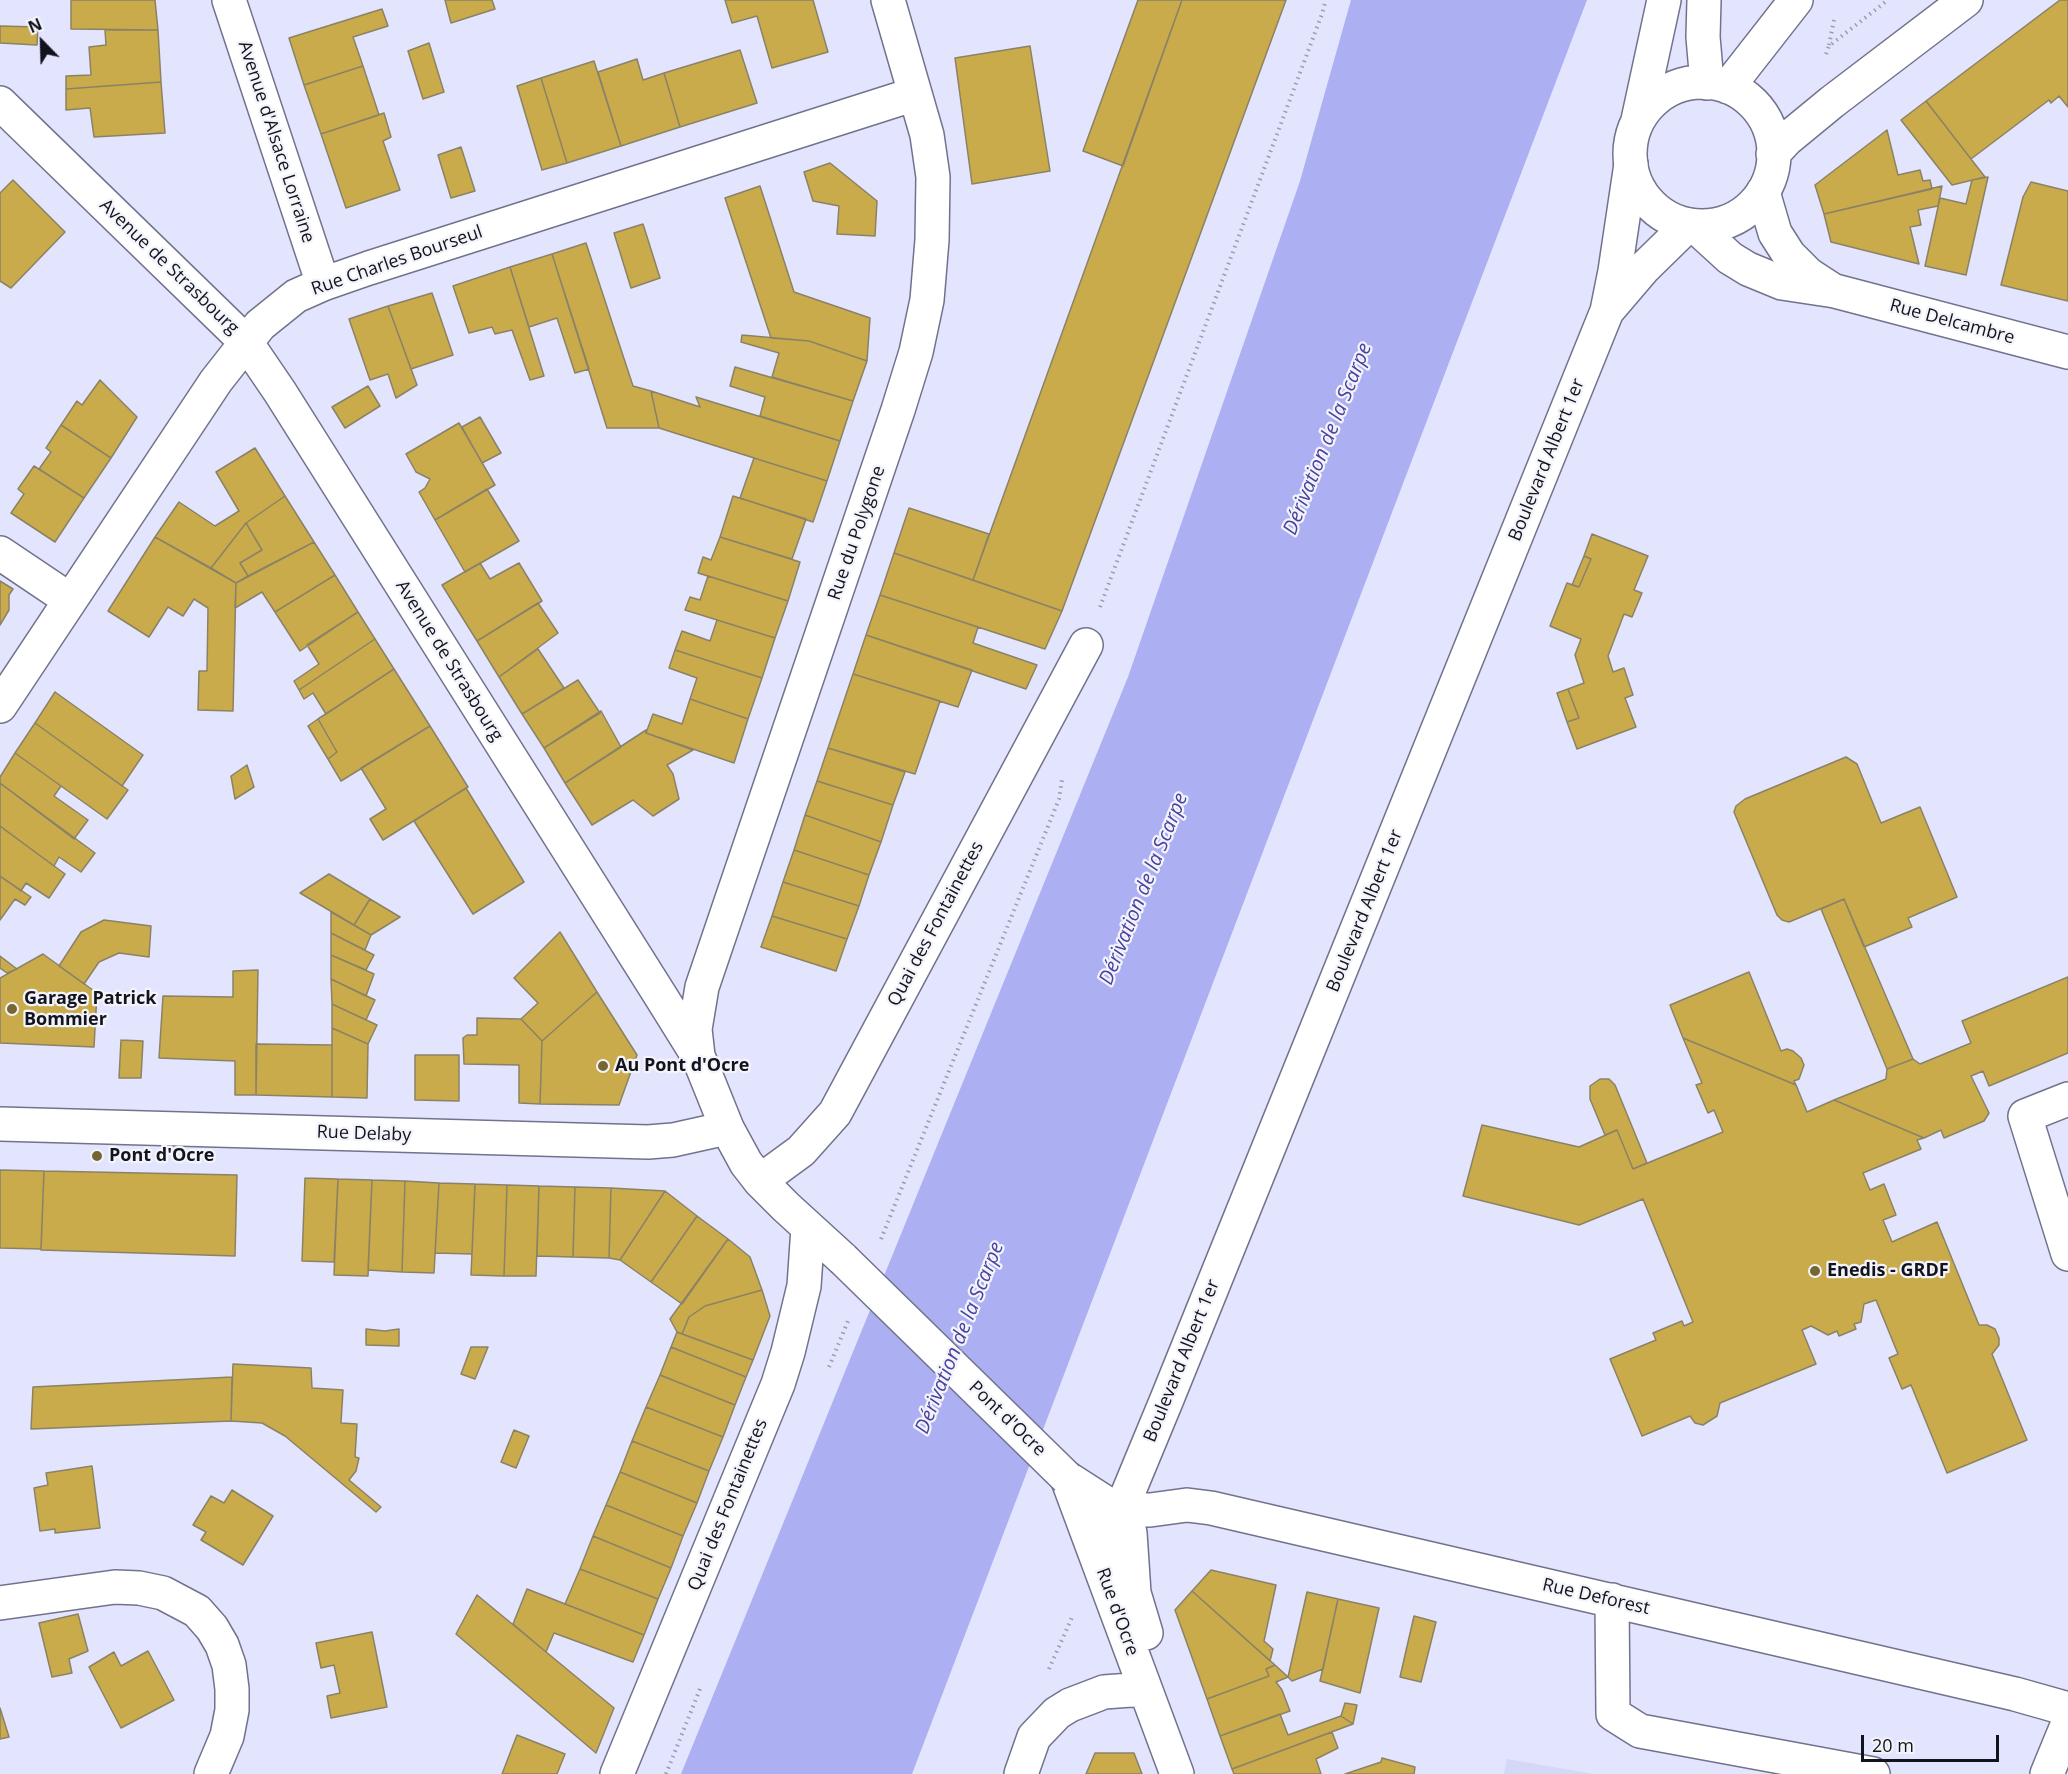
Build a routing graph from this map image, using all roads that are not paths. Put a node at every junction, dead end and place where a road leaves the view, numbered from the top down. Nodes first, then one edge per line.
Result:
1 (229, 0) edge
2 (888, 0) edge
3 (1664, 0) edge
4 (1704, 0) edge
5 (1796, 0) edge
6 (1966, 0) edge
7 (1717, 85) junction
8 (915, 94) junction
9 (0, 103) edge
10 (1638, 120) junction
11 (1773, 154) junction
12 (1630, 164) junction
13 (1763, 192) junction
14 (1692, 225) junction
15 (322, 284) junction
16 (1835, 291) junction
17 (1607, 311) junction
18 (246, 342) junction
19 (2068, 352) edge
20 (0, 553) edge
21 (70, 600) junction
22 (1086, 645) dead end
23 (0, 706) edge
24 (698, 1056) junction
25 (2068, 1099) edge
26 (0, 1124) edge
27 (727, 1128) junction
28 (760, 1181) junction
29 (808, 1228) junction
30 (2068, 1254) edge
31 (843, 1259) joint
32 (1067, 1478) junction
33 (1121, 1510) junction
34 (1098, 1560) junction
35 (1611, 1600) junction
36 (0, 1603) edge
37 (1146, 1691) junction
38 (2068, 1709) edge
39 (2068, 1723) edge
40 (211, 1774) edge
41 (617, 1774) edge
42 (1021, 1774) edge
43 (1177, 1774) edge
44 (1198, 1774) edge
45 (1873, 1774) edge
46 (2047, 1774) edge

1 - 15 street, Avenue d'Alsace Lorraine
2 - 8 street, Rue du Polygone
3 - 10 street
4 - 7 street
5 - 7 street
6 - 11 street
7 - 10 street
7 - 11 street
8 - 15 street, Rue Charles Bourseul
8 - 24 street, Rue du Polygone
9 - 18 street, Avenue de Strasbourg
10 - 12 street
11 - 13 street
12 - 14 street
12 - 17 street, Boulevard Albert 1er
13 - 14 street
13 - 16 street, Rue Delcambre
14 - 16 street, Rue Delcambre
14 - 17 street, Boulevard Albert 1er
15 - 18 street, Rue Charles Bourseul
16 - 19 street, Rue Delcambre
17 - 33 street, Boulevard Albert 1er
18 - 21 street, Rue Charles Bourseul
18 - 24 street, Avenue de Strasbourg
20 - 21 street
21 - 23 street, Rue Charles Bourseul
22 - 28 street, Quai des Fontainettes
24 - 27 street, Avenue de Strasbourg
25 - 30 street
26 - 27 street, Rue Delaby
27 - 28 street, Avenue de Strasbourg
28 - 29 street, Avenue de Strasbourg
29 - 31 street, Avenue de Strasbourg
29 - 41 street, Quai des Fontainettes
31 - 32 street, Pont d'Ocre, bridge
32 - 33 street
32 - 34 street
33 - 34 street, Rue d'Ocre
33 - 35 street, Rue Deforest
33 - 44 street, Rue d'Ocre
34 - 37 street, Rue d'Ocre
35 - 38 street, Rue Deforest
35 - 45 street
36 - 40 street
37 - 42 street
37 - 43 street, Rue d'Ocre
39 - 46 street

